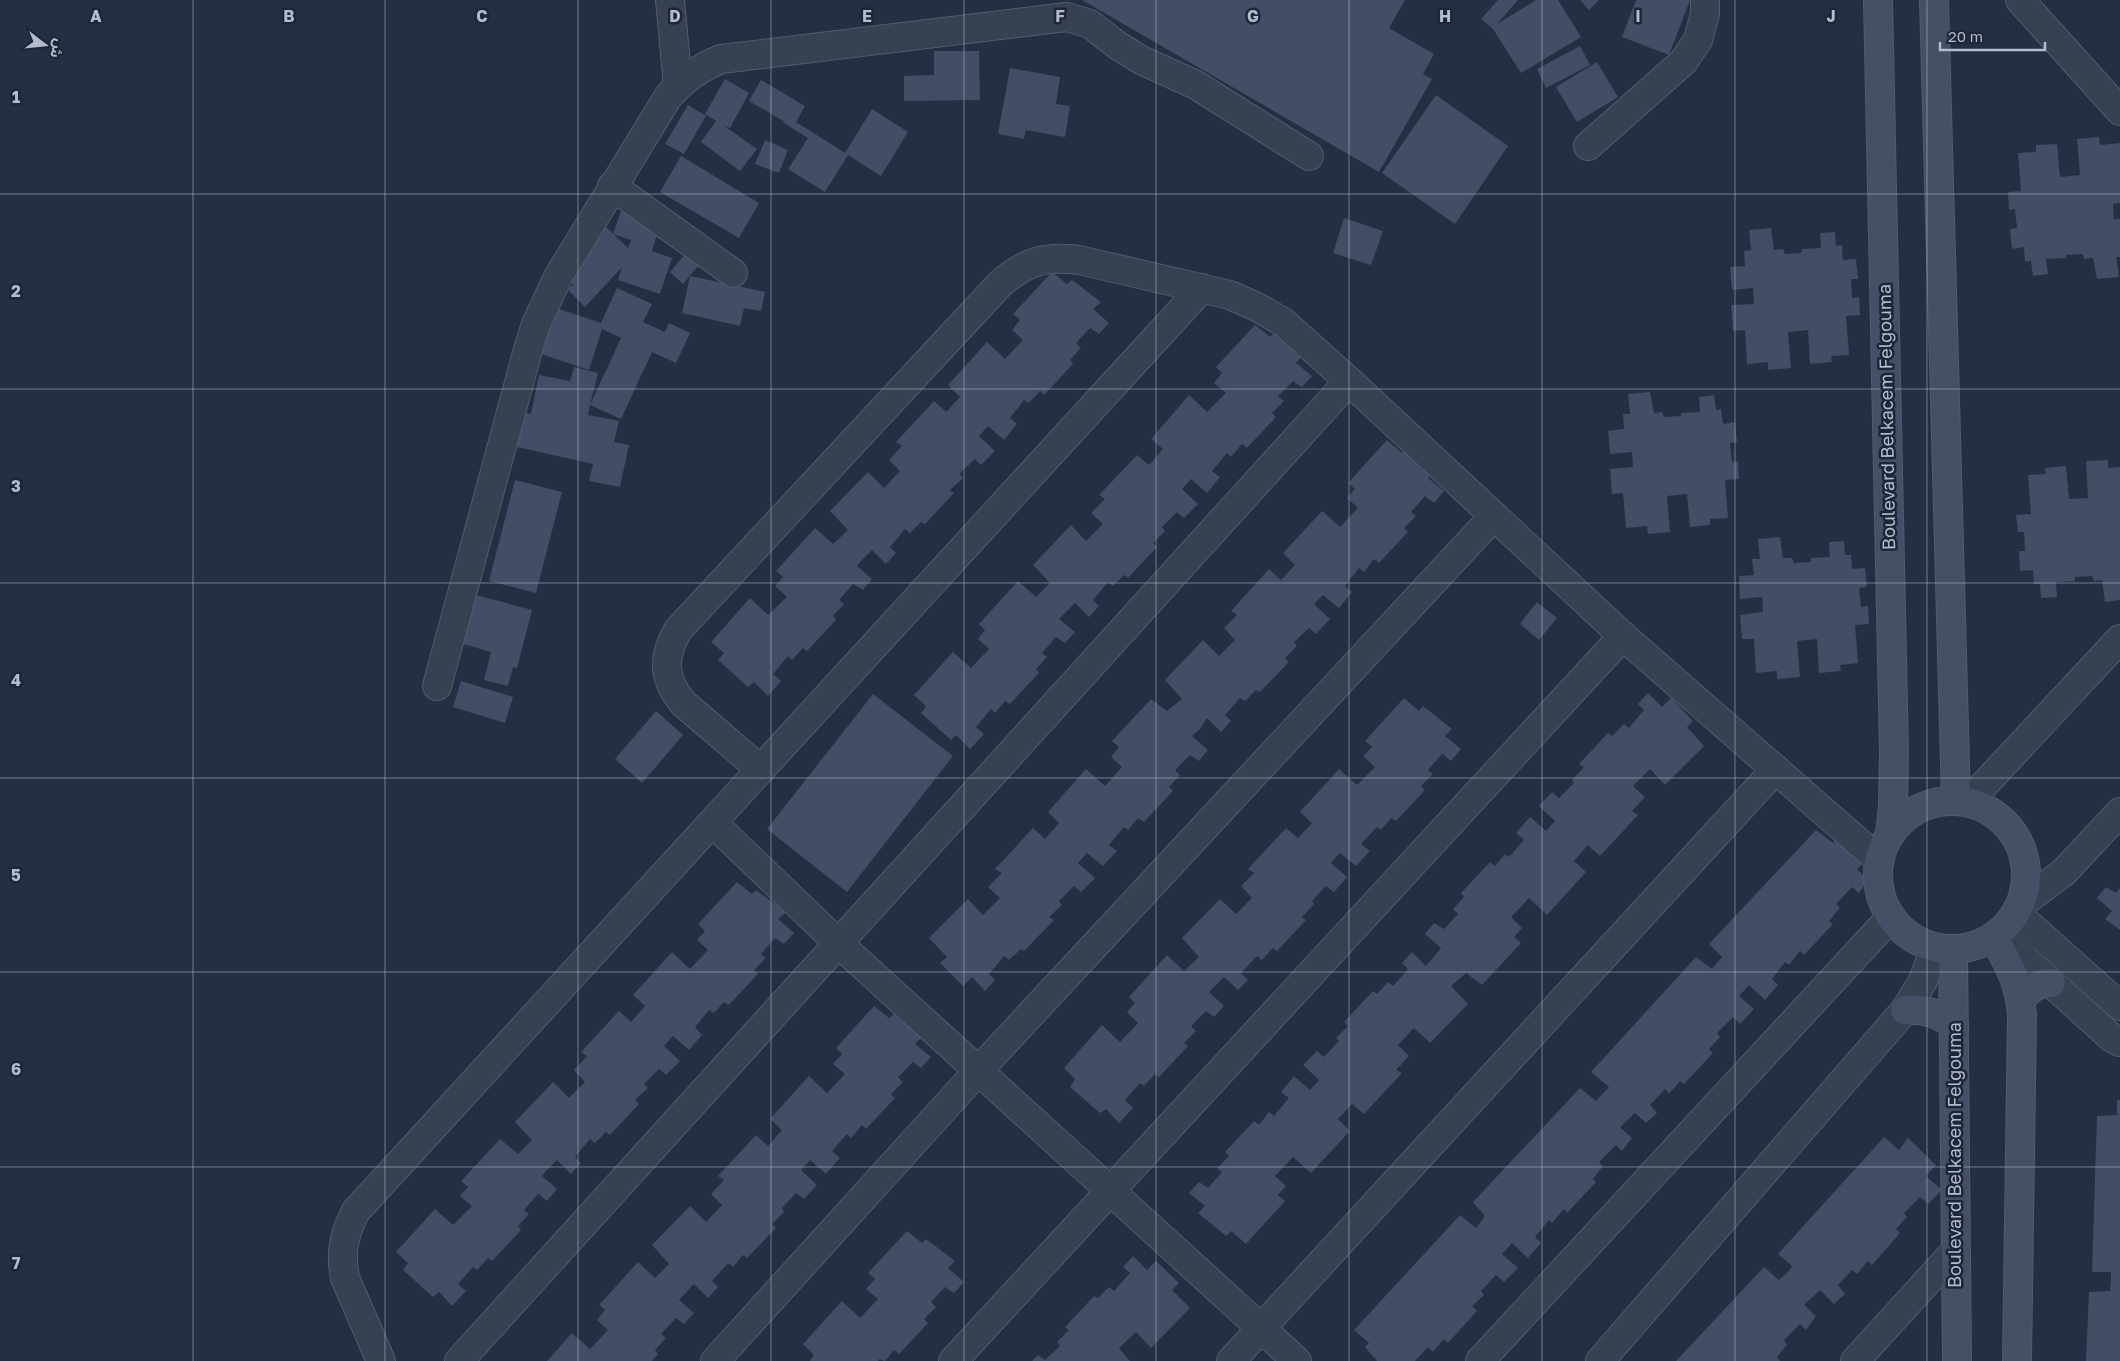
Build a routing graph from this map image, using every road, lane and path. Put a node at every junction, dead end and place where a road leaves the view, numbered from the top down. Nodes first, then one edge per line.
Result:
1 (670, 0) edge
2 (1705, 0) edge
3 (1878, 0) edge
4 (1934, 0) edge
5 (2020, 0) edge
6 (678, 86) junction
7 (2120, 111) edge
8 (1588, 146) dead end
9 (1309, 156) dead end
10 (612, 186) junction
11 (732, 273) dead end
12 (1202, 288) junction
13 (1349, 381) junction
14 (1494, 516) junction
15 (1623, 636) junction
16 (2120, 639) edge
17 (437, 686) dead end
18 (1776, 769) junction
19 (761, 770) junction
20 (1962, 801) junction
21 (2120, 812) edge
22 (713, 823) junction
23 (1890, 835) junction
24 (1880, 860) junction
25 (2018, 909) junction
26 (1891, 917) junction
27 (1995, 936) junction
28 (837, 942) junction
29 (1944, 949) junction
30 (2051, 983) junction
31 (2021, 1001) junction
32 (2120, 1006) edge
33 (1905, 1010) junction
34 (1954, 1025) junction
35 (2120, 1042) edge
36 (978, 1071) junction
37 (1110, 1191) junction
38 (1956, 1250) junction
39 (1261, 1329) junction
40 (381, 1361) edge
41 (459, 1361) edge
42 (714, 1361) edge
43 (953, 1361) edge
44 (1232, 1361) edge
45 (1297, 1361) edge
46 (1480, 1361) edge
47 (1600, 1361) edge
48 (1855, 1361) edge
49 (1957, 1361) edge
50 (2017, 1361) edge

1 - 6 street
2 - 8 street
3 - 23 street, Boulevard Belkacem Felgouma
4 - 20 street
5 - 7 street
6 - 9 street
6 - 10 street
10 - 11 street
10 - 17 street
12 - 13 street
12 - 19 street
12 - 19 street
13 - 14 street
13 - 28 street
14 - 15 street
14 - 36 street
15 - 18 street
15 - 37 street
16 - 20 street
18 - 24 street
18 - 39 street
19 - 22 street
20 - 23 street
20 - 25 street
21 - 25 street
22 - 28 street
22 - 40 street
23 - 24 street
24 - 26 street
25 - 27 street
25 - 32 street
26 - 29 street
26 - 46 street
27 - 29 street
27 - 30 street
27 - 31 street
28 - 36 street
28 - 41 street
29 - 33 street
29 - 34 street, Boulevard Belkacem Felgouma
30 - 31 street
30 - 35 street
31 - 50 street
33 - 34 street
33 - 47 street
34 - 38 street, Boulevard Belkacem Felgouma
36 - 37 street
36 - 42 street
37 - 39 street
37 - 43 street
38 - 48 street
38 - 49 street, Boulevard Belkacem Felgouma
39 - 44 street
39 - 45 street

